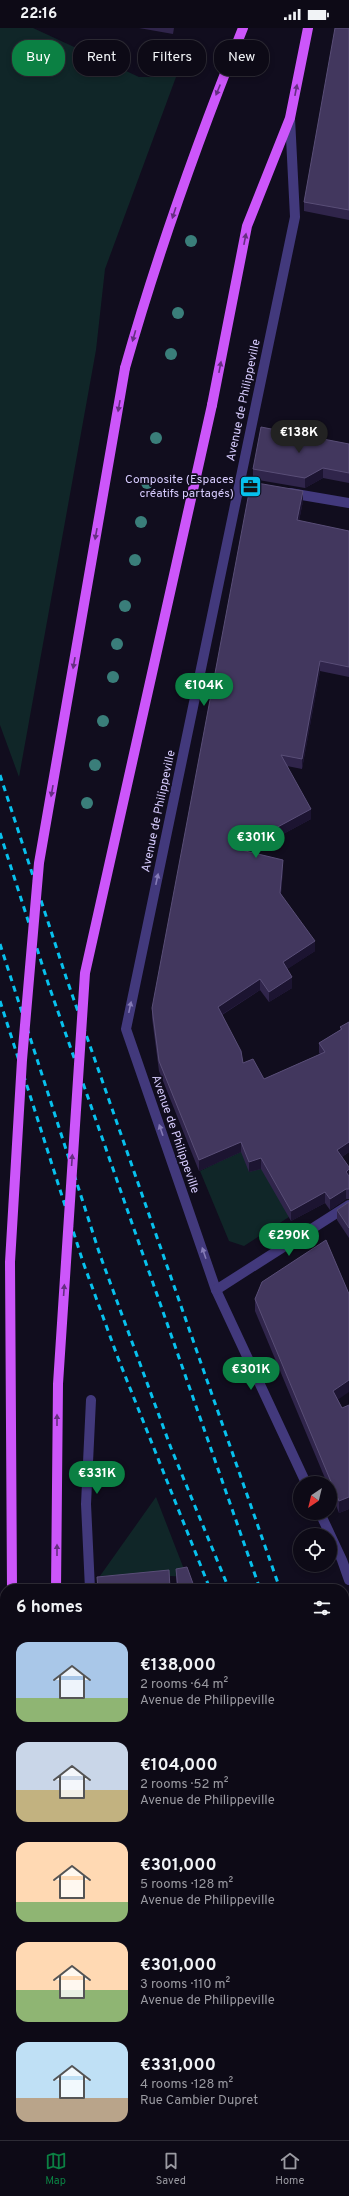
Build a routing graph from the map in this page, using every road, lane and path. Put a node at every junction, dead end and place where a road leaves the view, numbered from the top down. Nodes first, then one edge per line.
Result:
1 (243, 28) edge
2 (308, 28) edge
3 (290, 118) junction
4 (239, 484) junction
5 (250, 486) edge
6 (280, 491) edge
7 (349, 503) edge
8 (349, 1205) edge
9 (216, 1290) junction
10 (91, 1400) dead end
11 (303, 1476) edge
12 (323, 1520) edge
13 (349, 1580) edge
14 (12, 1584) edge
15 (56, 1584) edge
16 (90, 1584) edge

1 -> 14 main road, bridge
3 -> 2 main road, Avenue de Philippeville
3 - 4 street, Avenue de Philippeville
15 -> 3 main road, Avenue de Philippeville, bridge
4 - 5 street
9 -> 4 street, Avenue de Philippeville
6 - 7 street
8 - 9 street
9 - 11 street, Avenue de Philippeville
10 - 16 street
12 - 13 street

